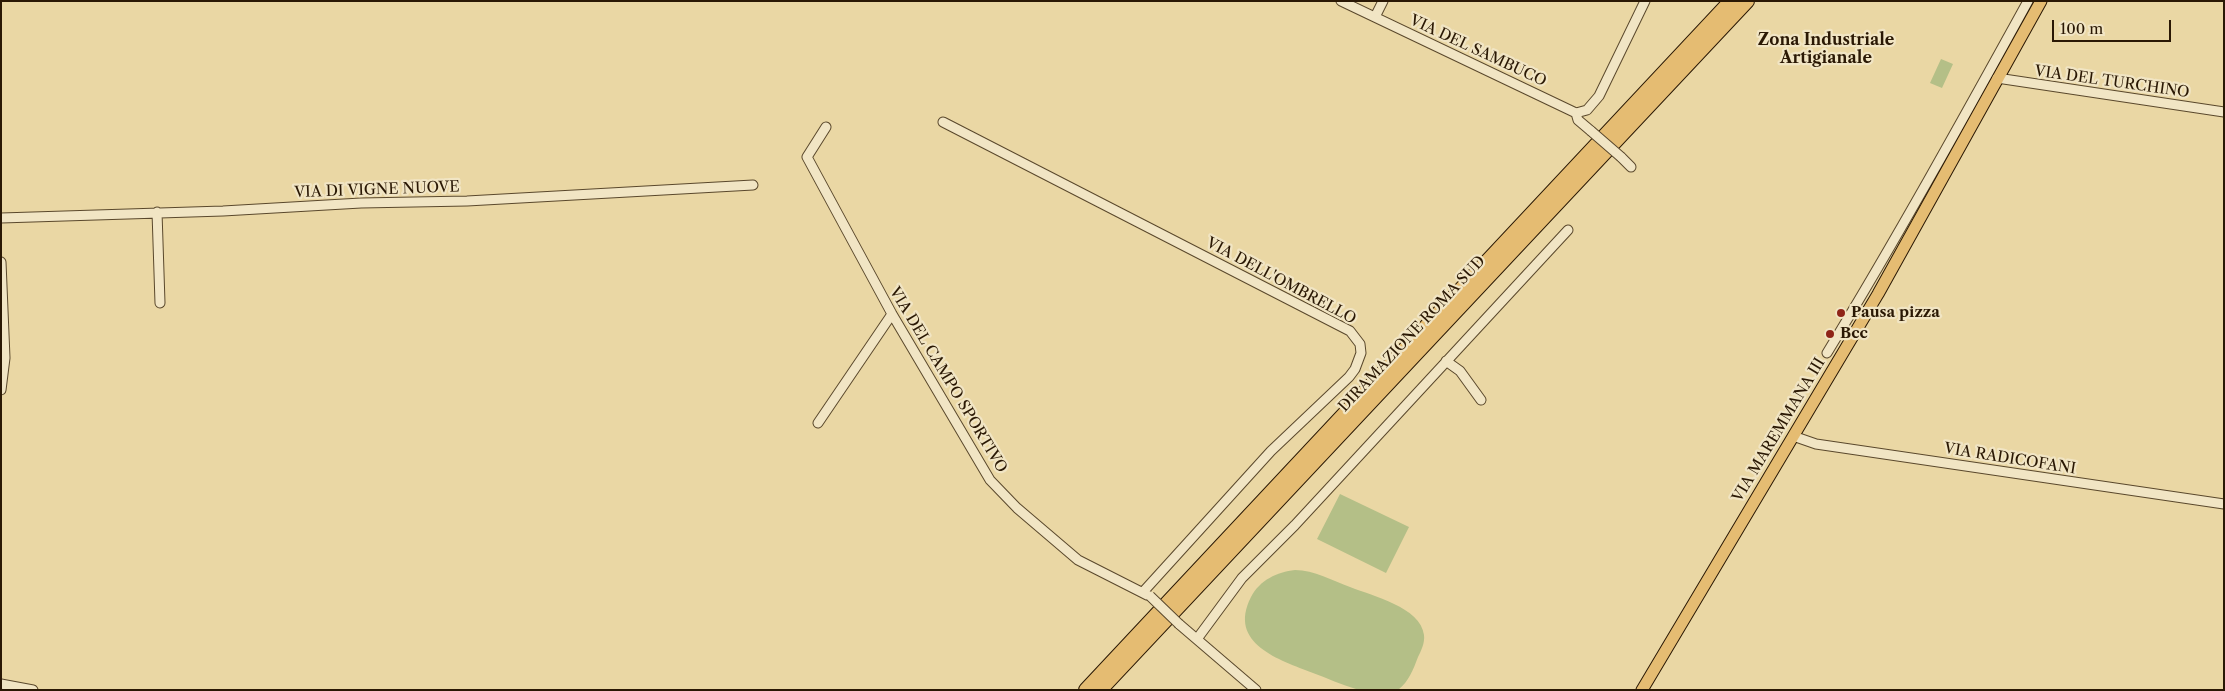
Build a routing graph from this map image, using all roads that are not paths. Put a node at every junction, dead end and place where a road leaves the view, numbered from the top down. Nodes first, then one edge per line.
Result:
1 (1341, 1) edge
2 (1382, 1) edge
3 (1645, 1) edge
4 (1731, 1) edge
5 (1747, 1) edge
6 (2028, 1) edge
7 (2041, 1) edge
8 (1375, 17) junction
9 (1997, 78) junction
10 (2224, 112) edge
11 (1576, 113) junction
12 (943, 122) dead end
13 (826, 127) dead end
14 (1631, 167) dead end
15 (753, 185) dead end
16 (156, 212) junction
17 (1, 218) edge
18 (1568, 230) dead end
19 (1, 262) edge
20 (160, 303) dead end
21 (892, 314) junction
22 (1827, 353) dead end
23 (1446, 361) junction
24 (1, 390) edge
25 (1481, 400) dead end
26 (818, 423) dead end
27 (1793, 436) junction
28 (2224, 504) edge
29 (1146, 594) junction
30 (1197, 639) junction
31 (1, 684) edge
32 (33, 690) edge
33 (1086, 690) edge
34 (1100, 690) edge
35 (1256, 690) edge
36 (1642, 690) edge

1 - 8 street, VIA DEL SAMBUCO
2 - 8 street
3 - 11 street
4 - 33 highway, DIRAMAZIONE ROMA SUD
5 - 34 highway, DIRAMAZIONE ROMA SUD
6 - 22 street
7 - 9 main road, VIA MAREMMANA III
8 - 11 street, VIA DEL SAMBUCO
9 - 10 street, VIA DEL TURCHINO
9 - 27 main road, VIA MAREMMANA III
11 - 14 street, bridge
12 - 29 street, VIA DELL'OMBRELLO
13 - 21 street, VIA DEL CAMPO SPORTIVO
15 - 16 street, VIA DI VIGNE NUOVE
16 - 17 street, VIA DI VIGNE NUOVE
16 - 20 street
18 - 23 street
19 - 24 street
21 - 26 street
21 - 29 street, VIA DEL CAMPO SPORTIVO
23 - 25 street
23 - 30 street
27 - 28 street, VIA RADICOFANI
27 - 36 main road, VIA MAREMMANA III
29 - 30 street, VIA DEL CAMPO SPORTIVO, bridge
30 - 35 street, VIA DEL CAMPO SPORTIVO
31 - 32 street

